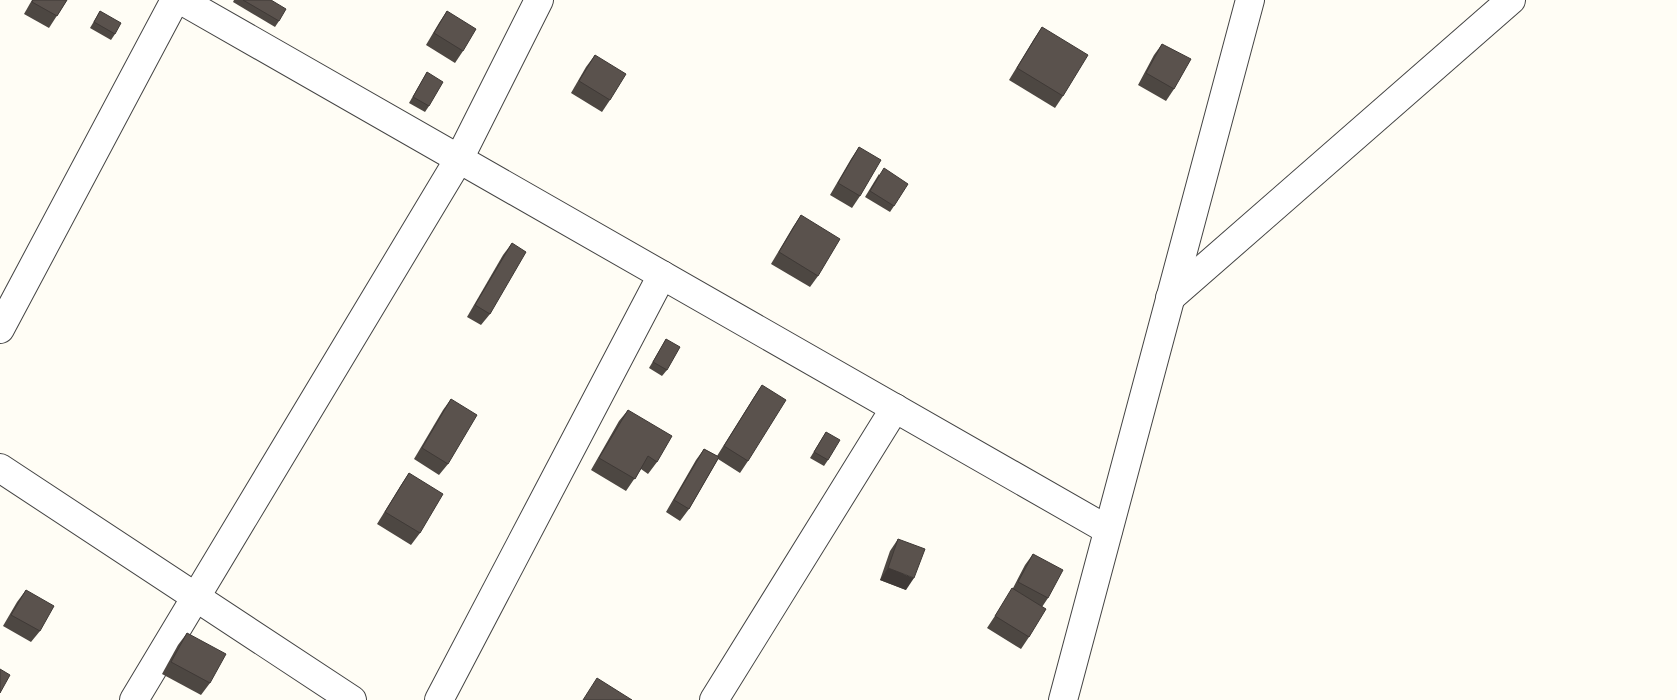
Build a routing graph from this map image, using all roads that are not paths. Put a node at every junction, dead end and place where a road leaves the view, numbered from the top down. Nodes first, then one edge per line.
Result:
1 (176, 0) edge
2 (181, 0) edge
3 (539, 0) edge
4 (1250, 0) edge
5 (1511, 0) edge
6 (459, 159) junction
7 (662, 276) junction
8 (1170, 298) junction
9 (0, 329) edge
10 (895, 408) junction
11 (0, 468) edge
12 (1108, 530) junction
13 (196, 597) junction
14 (134, 700) edge
15 (352, 700) edge
16 (439, 700) edge
17 (714, 700) edge
18 (1064, 700) edge

1 - 9 street
2 - 6 street
3 - 6 street
4 - 8 street
5 - 8 street
6 - 7 street
6 - 13 street
7 - 10 street
7 - 16 street
8 - 12 street
10 - 12 street
10 - 17 street
11 - 13 street
12 - 18 street
13 - 14 street
13 - 15 street

